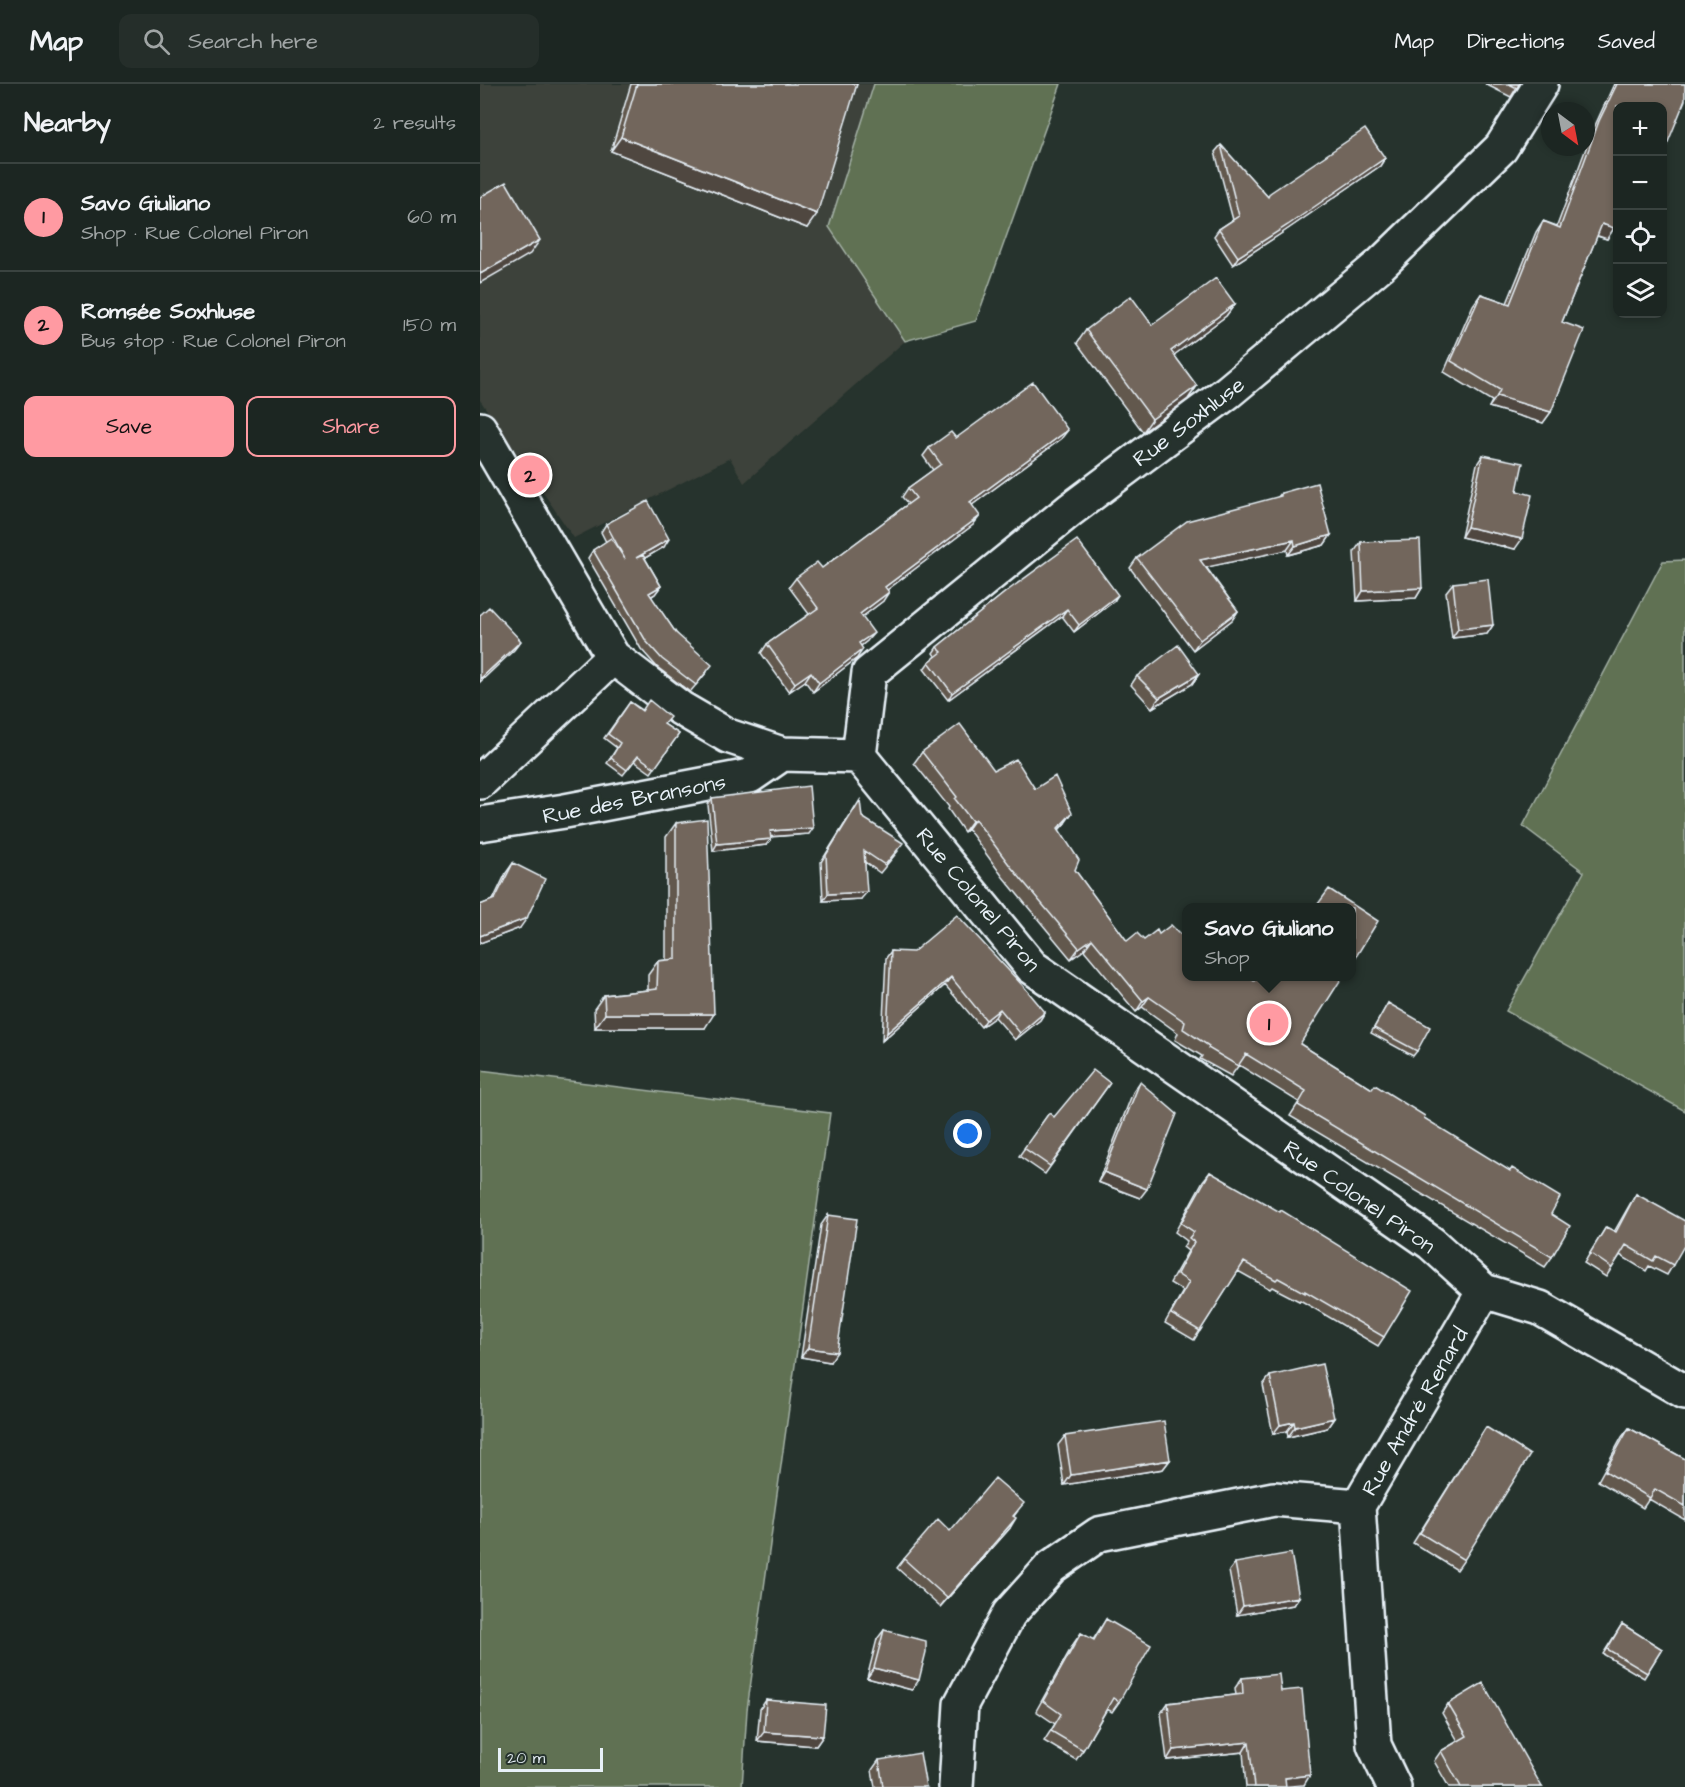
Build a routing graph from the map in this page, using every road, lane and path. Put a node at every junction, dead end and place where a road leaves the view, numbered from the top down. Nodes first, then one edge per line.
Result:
1 (1541, 84) edge
2 (480, 429) edge
3 (613, 657) junction
4 (782, 754) junction
5 (860, 756) junction
6 (480, 782) edge
7 (480, 824) edge
8 (1484, 1291) junction
9 (1685, 1392) edge
10 (1358, 1506) junction
11 (956, 1787) edge
12 (1394, 1787) edge

1 - 5 street, Rue Soxhluse
2 - 3 street
3 - 4 street
3 - 6 street
4 - 5 street
4 - 7 street, Rue des Bransons
5 - 8 street, Rue Colonel Piron
8 - 9 street, Rue Colonel Piron
8 - 10 street, Rue André Renard
10 - 11 street, Rue André Renard
10 - 12 street

